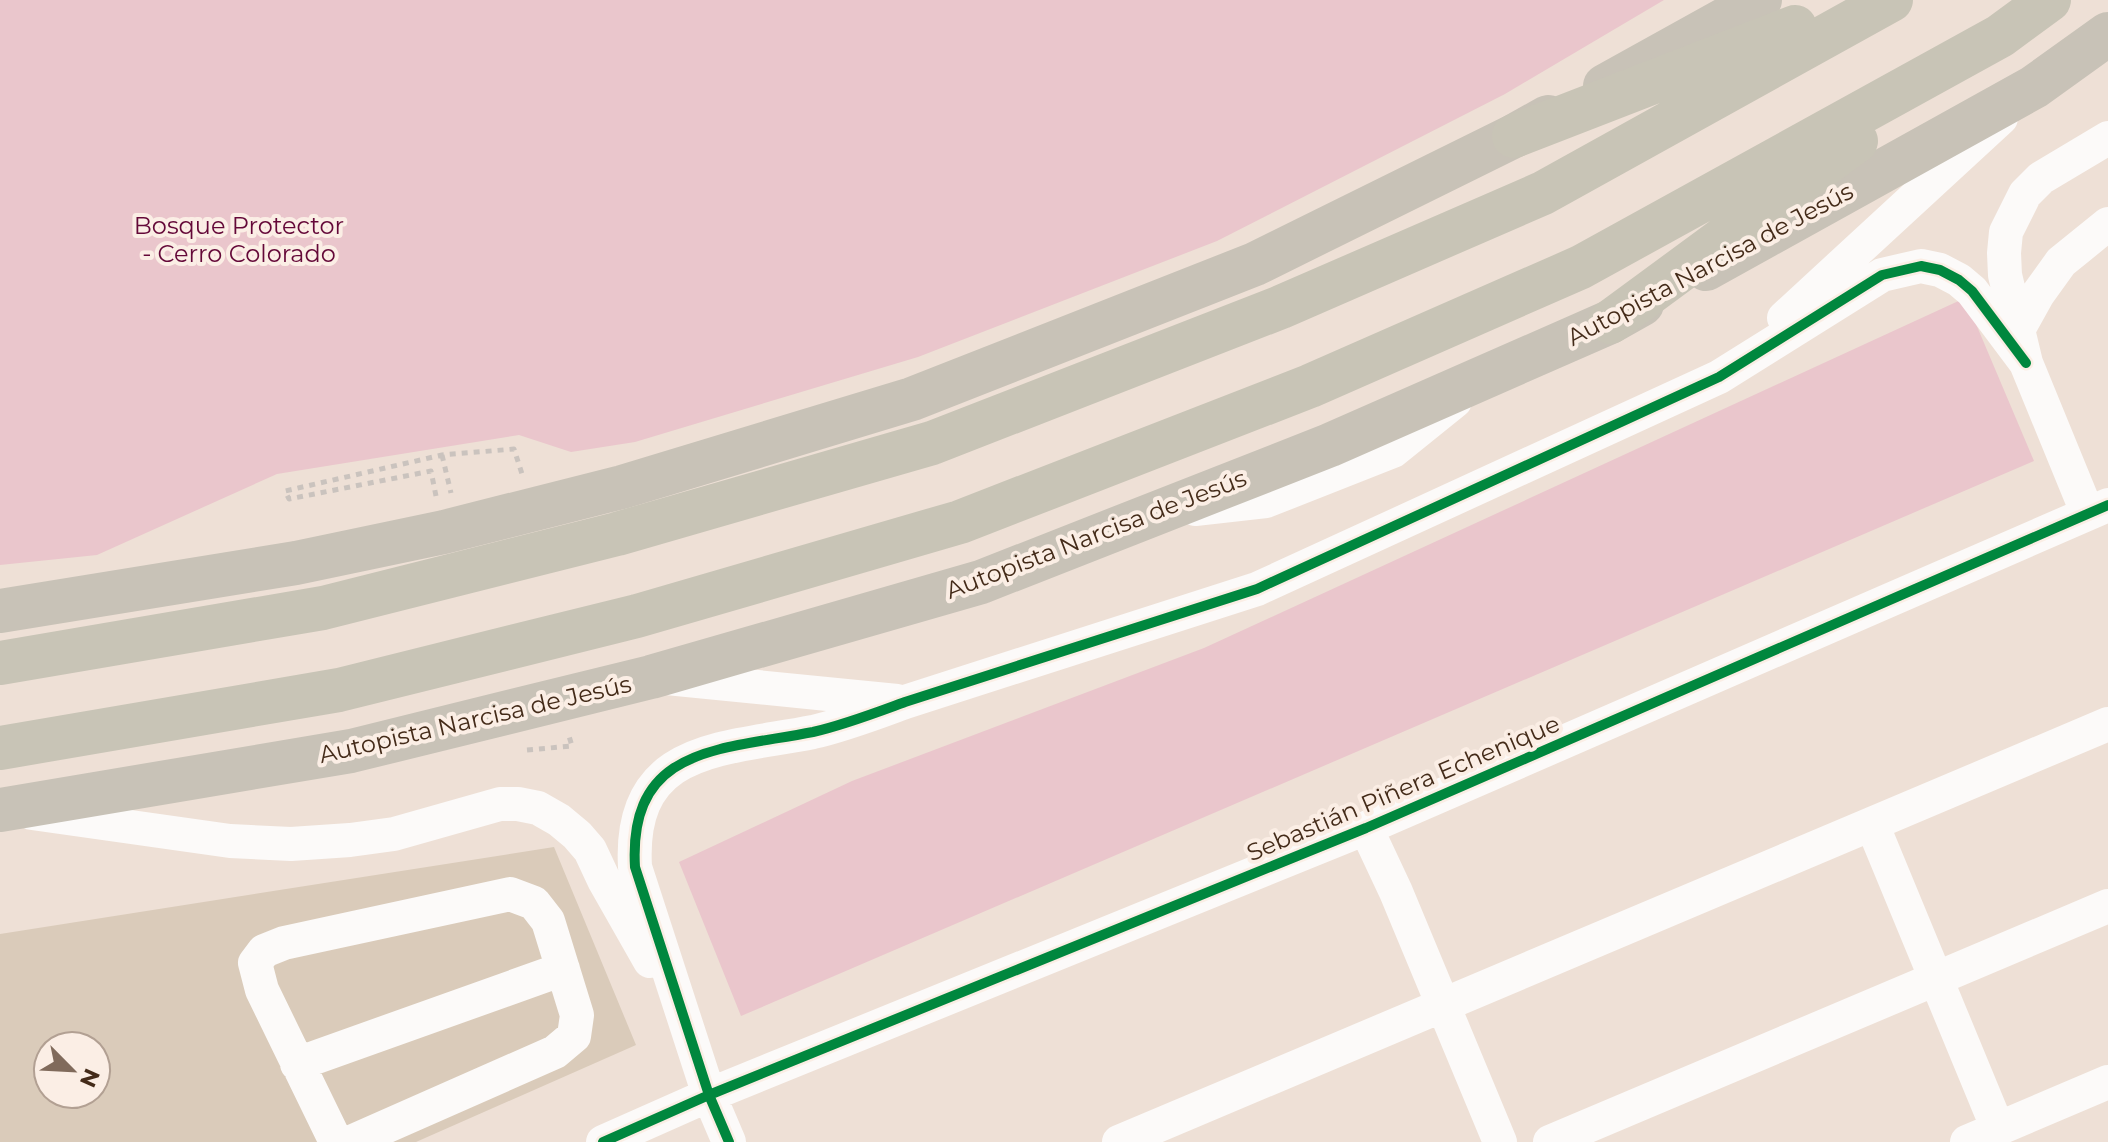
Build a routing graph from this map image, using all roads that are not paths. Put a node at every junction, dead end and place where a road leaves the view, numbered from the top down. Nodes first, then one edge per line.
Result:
1 (1760, 0) edge
2 (1865, 0) edge
3 (1891, 0) edge
4 (2049, 0) edge
5 (2108, 34) edge
6 (2000, 36) junction
7 (2034, 87) junction
8 (1514, 136) junction
9 (2108, 138) edge
10 (2108, 224) edge
11 (1610, 322) junction
12 (2018, 330) junction
13 (2026, 363) junction
14 (1719, 377) junction
15 (2097, 509) edge
16 (0, 611) edge
17 (0, 663) edge
18 (651, 677) junction
19 (905, 702) junction
20 (2108, 724) edge
21 (0, 748) edge
22 (4, 810) edge
23 (1872, 824) junction
24 (1366, 828) junction
25 (2108, 906) edge
26 (563, 969) junction
27 (1936, 979) junction
28 (1443, 1005) junction
29 (684, 1022) junction
30 (297, 1064) junction
31 (2108, 1082) edge
32 (709, 1095) junction
33 (1982, 1136) edge
34 (336, 1142) edge
35 (351, 1142) edge
36 (603, 1142) edge
37 (729, 1142) edge
38 (1119, 1142) edge
39 (1500, 1142) edge
40 (1550, 1142) edge

1 - 8 main road
2 - 8 highway
3 - 17 highway
4 - 6 highway
5 - 7 main road, Autopista Narcisa de Jesús
6 - 11 highway
6 - 21 highway
7 - 11 main road, Autopista Narcisa de Jesús
7 - 14 street
8 - 16 main road
9 - 12 street
10 - 12 street
11 - 18 main road, Autopista Narcisa de Jesús
12 - 13 street
13 - 14 street
13 - 15 street
14 - 19 street
15 - 24 street, Sebastián Piñera Echenique
18 - 19 street
18 - 22 main road, Autopista Narcisa de Jesús
19 - 29 street
20 - 23 street
22 - 29 street
23 - 27 street
23 - 28 street
24 - 28 street
24 - 32 street, Sebastián Piñera Echenique
25 - 27 street
26 - 30 street
26 - 30 street
26 - 35 street
27 - 33 street
27 - 40 street
28 - 38 street
28 - 39 street
29 - 32 street
30 - 34 street
31 - 33 street
32 - 36 street, Sebastián Piñera Echenique
32 - 37 street

